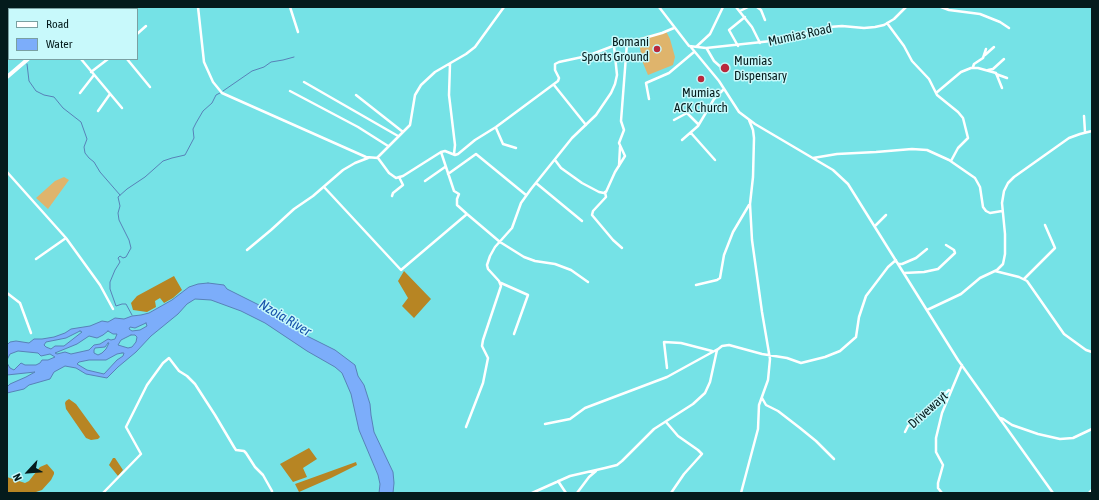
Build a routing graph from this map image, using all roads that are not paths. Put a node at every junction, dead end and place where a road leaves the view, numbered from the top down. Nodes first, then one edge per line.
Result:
1 (92, 7) edge
2 (198, 7) edge
3 (290, 7) edge
4 (504, 7) edge
5 (658, 7) edge
6 (723, 7) edge
7 (736, 7) edge
8 (748, 7) edge
9 (756, 7) edge
10 (906, 7) edge
11 (941, 7) edge
12 (88, 8) edge
13 (740, 11) junction
14 (745, 17) junction
15 (766, 20) dead end
16 (887, 23) junction
17 (146, 26) dead end
18 (674, 28) junction
19 (1009, 28) dead end
20 (298, 32) dead end
21 (138, 33) edge
22 (627, 43) junction
23 (760, 43) junction
24 (614, 46) junction
25 (690, 46) junction
26 (738, 46) junction
27 (696, 47) junction
28 (994, 47) dead end
29 (706, 48) junction
30 (986, 49) dead end
31 (694, 52) junction
32 (985, 55) junction
33 (1004, 59) dead end
34 (27, 60) edge
35 (82, 60) edge
36 (107, 60) edge
37 (128, 60) edge
38 (450, 64) junction
39 (973, 68) junction
40 (723, 69) dead end
41 (988, 70) junction
42 (996, 73) junction
43 (92, 74) junction
44 (7, 77) edge
45 (1007, 78) dead end
46 (304, 82) dead end
47 (554, 85) junction
48 (150, 87) dead end
49 (1002, 88) dead end
50 (724, 89) junction
51 (290, 91) dead end
52 (80, 93) dead end
53 (110, 94) junction
54 (936, 94) junction
55 (356, 95) dead end
56 (649, 99) dead end
57 (122, 108) dead end
58 (98, 111) dead end
59 (1084, 116) dead end
60 (674, 120) dead end
61 (749, 120) junction
62 (586, 125) junction
63 (698, 125) junction
64 (496, 127) junction
65 (1092, 131) edge
66 (403, 132) junction
67 (1085, 132) junction
68 (691, 133) junction
69 (398, 136) junction
70 (682, 140) dead end
71 (388, 146) junction
72 (620, 146) junction
73 (516, 148) dead end
74 (441, 152) junction
75 (454, 154) junction
76 (368, 158) junction
77 (377, 158) junction
78 (812, 158) junction
79 (555, 160) junction
80 (715, 160) dead end
81 (951, 160) junction
82 (619, 166) junction
83 (445, 167) junction
84 (7, 172) edge
85 (448, 174) junction
86 (399, 177) junction
87 (425, 181) dead end
88 (536, 183) junction
89 (324, 187) junction
90 (605, 192) junction
91 (526, 195) junction
92 (392, 196) dead end
93 (750, 204) junction
94 (1002, 212) junction
95 (467, 214) junction
96 (886, 215) dead end
97 (582, 221) dead end
98 (1045, 225) dead end
99 (875, 226) junction
100 (66, 238) junction
101 (500, 242) junction
102 (946, 245) dead end
103 (622, 248) dead end
104 (927, 249) dead end
105 (247, 250) dead end
106 (36, 259) dead end
107 (896, 260) junction
108 (898, 264) junction
109 (995, 271) junction
110 (904, 272) junction
111 (1024, 279) junction
112 (588, 282) dead end
113 (501, 283) junction
114 (696, 285) dead end
115 (7, 293) edge
116 (113, 308) dead end
117 (927, 310) junction
118 (30, 333) dead end
119 (514, 334) dead end
120 (718, 348) junction
121 (713, 351) junction
122 (1092, 352) edge
123 (770, 356) junction
124 (962, 365) junction
125 (667, 368) dead end
126 (951, 389) junction
127 (762, 398) junction
128 (1000, 418) junction
129 (666, 422) junction
130 (545, 424) dead end
131 (466, 427) dead end
132 (1092, 429) edge
133 (904, 432) dead end
134 (834, 459) dead end
135 (598, 470) junction
136 (558, 481) junction
137 (1092, 490) edge
138 (103, 493) edge
139 (272, 493) edge
140 (532, 493) edge
141 (566, 493) edge
142 (576, 493) edge
143 (671, 493) edge
144 (741, 493) edge
145 (942, 493) edge
146 (1053, 493) edge
147 (1089, 493) edge

1 - 12 highway
2 - 76 street
3 - 20 street
4 - 38 street
5 - 18 street
6 - 27 street
7 - 13 street
8 - 13 street
9 - 15 street
10 - 16 street, Mumias Road
11 - 19 street
13 - 14 street
14 - 23 street
14 - 26 street
16 - 23 street, Mumias Road
16 - 54 street
17 - 21 street
18 - 22 street
18 - 25 street
22 - 24 street
22 - 72 street
23 - 26 street, Mumias Road
24 - 47 street
24 - 62 street
25 - 27 street, Mumias Road
25 - 31 street
26 - 29 street, Mumias Road
27 - 29 street, Mumias Road
28 - 32 street
29 - 40 street
30 - 32 street
31 - 50 street
31 - 56 street
32 - 39 street
33 - 41 street
34 - 44 highway
35 - 43 street
36 - 43 street
37 - 48 street
38 - 66 street
38 - 75 street
39 - 41 street
39 - 54 street
41 - 42 street
42 - 45 street
42 - 49 street
43 - 52 street
43 - 53 street
46 - 69 street
47 - 62 street
47 - 64 street
50 - 61 street
50 - 63 street
51 - 71 street
53 - 57 street
53 - 58 street
54 - 81 street
55 - 66 street
59 - 67 street
60 - 63 street
61 - 78 street
61 - 93 street
62 - 79 street
63 - 68 street
64 - 73 street
64 - 75 street
65 - 67 street
66 - 69 street
67 - 94 street
68 - 70 street
68 - 80 street
69 - 71 street
71 - 77 street
72 - 82 street
72 - 82 street
74 - 75 street
74 - 83 street
74 - 86 street
76 - 77 street
76 - 89 street
77 - 86 street
78 - 81 street
78 - 99 street
79 - 88 street
79 - 90 street
81 - 94 street
82 - 90 street
83 - 85 street
83 - 87 street
84 - 100 street
85 - 91 street
85 - 95 street
86 - 92 street
88 - 91 street
88 - 97 street
89 - 95 street
89 - 105 street
90 - 103 street
91 - 101 street
93 - 114 street
93 - 123 street
94 - 109 street
95 - 101 street
96 - 99 street
98 - 111 street
99 - 107 street
100 - 106 street
100 - 116 street
101 - 112 street
101 - 113 street
102 - 110 street
104 - 108 street
107 - 108 street
107 - 123 street
108 - 110 street
109 - 111 street
109 - 117 street
110 - 117 street
111 - 122 street
113 - 119 street
113 - 131 street
115 - 118 street
117 - 124 street
120 - 121 street
120 - 123 street
120 - 129 street
121 - 125 street
121 - 130 street
123 - 127 street
124 - 126 street
124 - 128 street
126 - 133 street, Drivewayt
126 - 145 street
127 - 134 street
127 - 144 street
128 - 132 street
128 - 146 street
129 - 135 street
129 - 143 street
135 - 136 street
135 - 142 street
136 - 140 street
136 - 141 street
137 - 147 street
138 - 139 street

